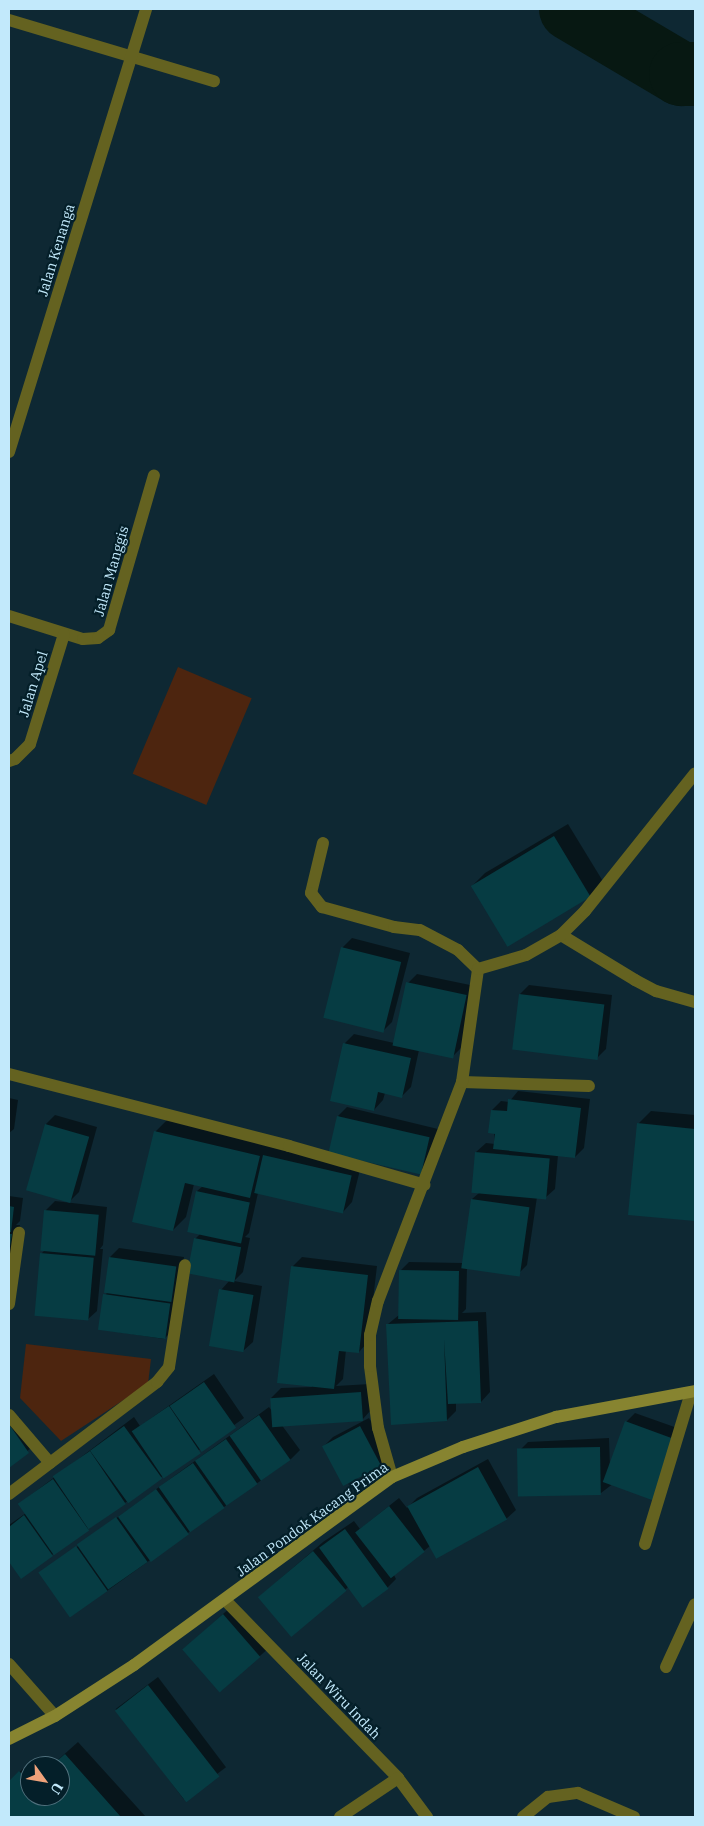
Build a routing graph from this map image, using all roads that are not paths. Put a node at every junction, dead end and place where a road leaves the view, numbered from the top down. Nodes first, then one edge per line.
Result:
1 (146, 9) edge
2 (9, 20) edge
3 (132, 57) junction
4 (214, 81) dead end
5 (9, 452) edge
6 (154, 475) dead end
7 (9, 616) edge
8 (64, 634) junction
9 (9, 761) edge
10 (695, 773) edge
11 (323, 843) dead end
12 (561, 935) junction
13 (478, 969) junction
14 (695, 1002) edge
15 (9, 1074) edge
16 (462, 1082) junction
17 (588, 1086) dead end
18 (425, 1185) junction
19 (19, 1233) dead end
20 (185, 1265) dead end
21 (9, 1304) edge
22 (693, 1392) edge
23 (9, 1415) edge
24 (50, 1463) junction
25 (392, 1477) junction
26 (9, 1494) edge
27 (645, 1544) dead end
28 (225, 1600) junction
29 (695, 1604) edge
30 (9, 1664) edge
31 (666, 1667) dead end
32 (55, 1716) junction
33 (9, 1739) edge
34 (398, 1778) junction
35 (340, 1817) edge
36 (427, 1817) edge
37 (523, 1817) edge
38 (634, 1817) edge

1 - 3 street, Jalan Kenanga
2 - 3 street
3 - 4 street
3 - 5 street, Jalan Kenanga
6 - 8 street, Jalan Manggis
7 - 8 street, Jalan Manggis
8 - 9 street, Jalan Apel
10 - 12 street
11 - 13 street
12 - 13 street
12 - 14 street
13 - 16 street
15 - 18 street
16 - 17 street
16 - 18 street
18 - 25 street
19 - 21 street
20 - 24 street
22 - 25 street, Jalan Pondok Kacang Prima
22 - 27 street
23 - 24 street
24 - 26 street
25 - 28 street, Jalan Pondok Kacang Prima
28 - 32 street, Jalan Pondok Kacang Prima
28 - 34 street, Jalan Wiru Indah
29 - 31 street
30 - 32 street
32 - 33 street, Jalan Pondok Kacang Prima
34 - 35 street
34 - 36 street, Jalan Wiru Indah
37 - 38 street

